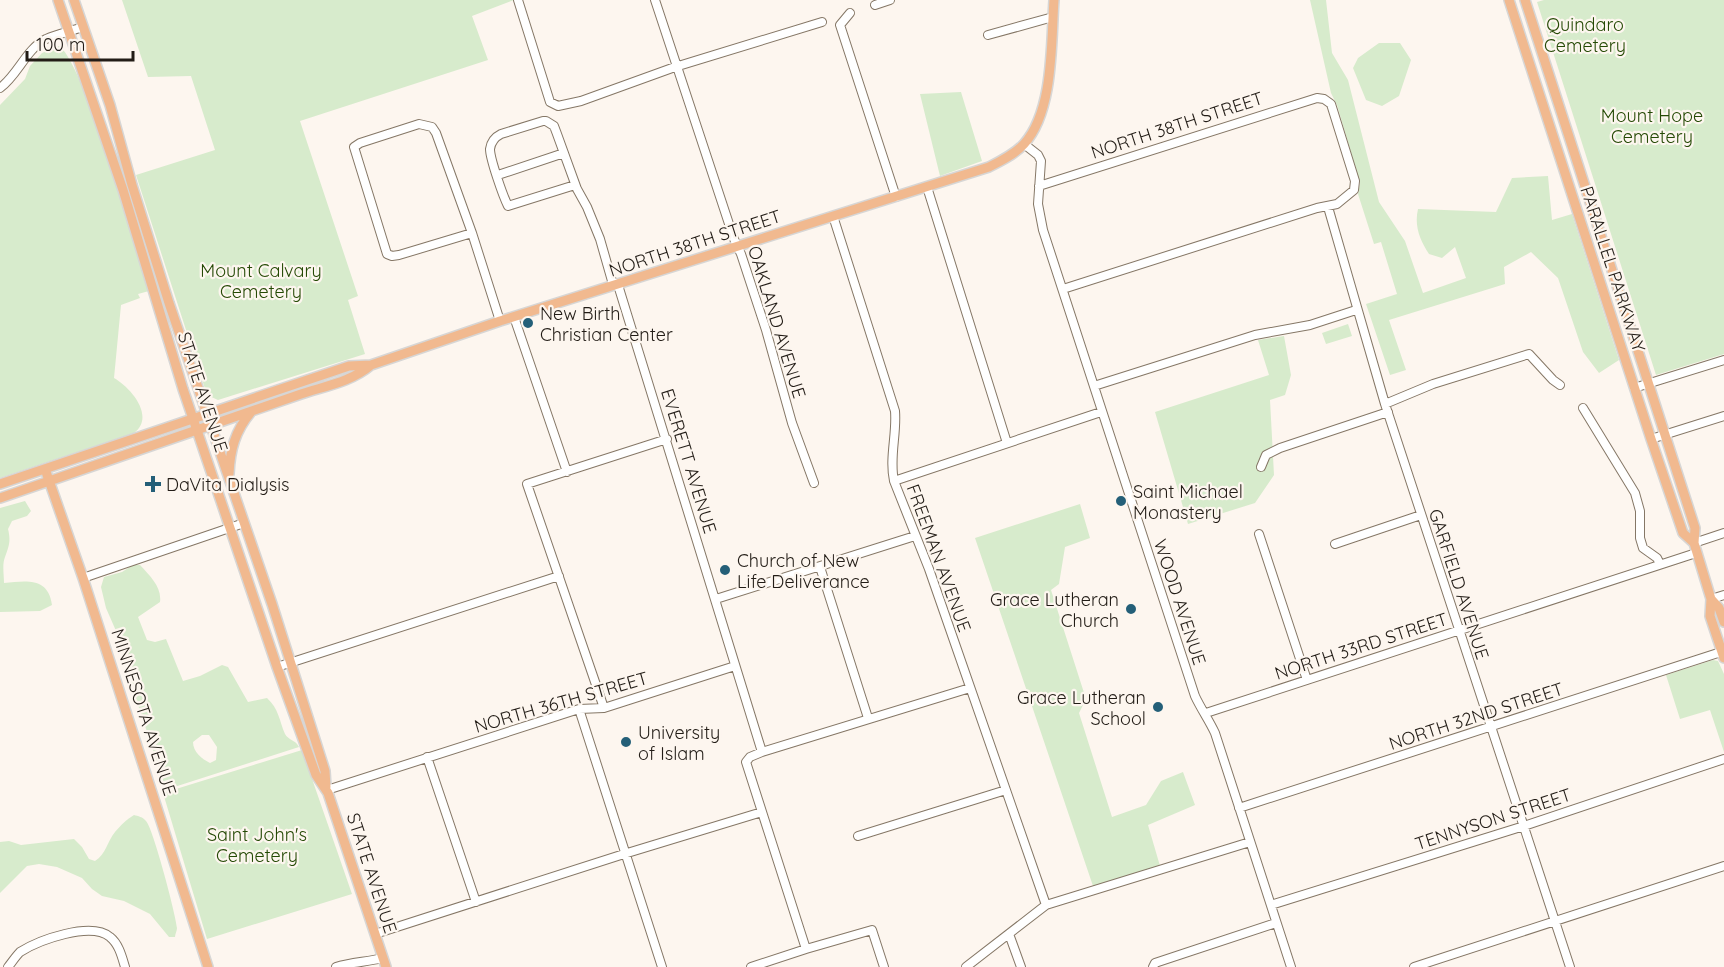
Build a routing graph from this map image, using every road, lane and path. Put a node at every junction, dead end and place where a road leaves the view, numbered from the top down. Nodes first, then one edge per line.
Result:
1 (58, 0) edge
2 (74, 0) edge
3 (518, 0) edge
4 (655, 0) edge
5 (890, 0) edge
6 (1054, 0) edge
7 (1509, 0) edge
8 (1525, 0) edge
9 (875, 5) dead end
10 (850, 14) dead end
11 (1053, 17) junction
12 (822, 22) dead end
13 (83, 27) junction
14 (69, 32) junction
15 (988, 35) dead end
16 (675, 67) junction
17 (0, 88) edge
18 (1024, 144) junction
19 (564, 153) junction
20 (498, 175) junction
21 (575, 185) junction
22 (1040, 186) junction
23 (927, 187) junction
24 (896, 197) junction
25 (1328, 207) junction
26 (833, 216) junction
27 (472, 232) junction
28 (738, 246) junction
29 (618, 285) junction
30 (1063, 289) junction
31 (1356, 310) junction
32 (514, 317) junction
33 (500, 321) junction
34 (1724, 360) edge
35 (371, 365) junction
36 (1649, 383) junction
37 (1560, 385) dead end
38 (1094, 386) junction
39 (1634, 388) junction
40 (1386, 408) junction
41 (1583, 408) dead end
42 (252, 411) junction
43 (1101, 412) junction
44 (206, 414) junction
45 (1724, 416) edge
46 (193, 418) junction
47 (210, 425) junction
48 (197, 430) junction
49 (1666, 434) junction
50 (1651, 439) junction
51 (667, 440) junction
52 (1007, 443) junction
53 (1261, 467) dead end
54 (45, 469) junction
55 (567, 472) junction
56 (229, 479) junction
57 (50, 481) junction
58 (894, 481) junction
59 (814, 483) dead end
60 (0, 484) edge
61 (0, 498) edge
62 (1421, 515) junction
63 (244, 523) junction
64 (231, 527) junction
65 (1724, 533) edge
66 (1259, 534) dead end
67 (915, 536) junction
68 (1335, 544) dead end
69 (1695, 548) junction
70 (1660, 564) junction
71 (820, 567) junction
72 (559, 576) junction
73 (82, 578) junction
74 (1724, 595) edge
75 (716, 599) junction
76 (1711, 599) junction
77 (1724, 622) edge
78 (1459, 629) junction
79 (1723, 654) edge
80 (290, 662) junction
81 (735, 666) junction
82 (277, 667) junction
83 (1307, 680) junction
84 (970, 688) junction
85 (604, 708) junction
86 (579, 709) junction
87 (1206, 713) junction
88 (868, 718) junction
89 (1490, 728) junction
90 (762, 752) junction
91 (427, 757) junction
92 (1724, 759) edge
93 (327, 790) junction
94 (1006, 790) junction
95 (1239, 808) junction
96 (762, 812) junction
97 (1524, 826) junction
98 (858, 836) dead end
99 (1250, 842) junction
100 (624, 854) junction
101 (1724, 866) edge
102 (476, 902) junction
103 (1046, 905) junction
104 (1271, 906) junction
105 (1555, 921) junction
106 (1276, 923) junction
107 (375, 934) junction
108 (1009, 934) junction
109 (806, 949) junction
110 (384, 962) edge
111 (756, 966) edge
112 (9, 967) edge
113 (125, 967) edge
114 (208, 967) edge
115 (336, 967) edge
116 (662, 967) edge
117 (884, 967) edge
118 (966, 967) edge
119 (1021, 967) edge
120 (1153, 967) edge
121 (1291, 967) edge
122 (1414, 967) edge
123 (1570, 967) edge

1 - 14 main road, STATE AVENUE
2 - 13 main road, STATE AVENUE
3 - 16 street
4 - 16 street, OAKLAND AVENUE
5 - 9 street
6 - 11 main road
7 - 39 main road, PARALLEL PARKWAY
8 - 36 main road, PARALLEL PARKWAY
10 - 24 street
11 - 15 street
11 - 18 main road
12 - 16 street
13 - 14 street
13 - 44 main road, STATE AVENUE
14 - 17 street
14 - 46 main road, STATE AVENUE
16 - 28 street, OAKLAND AVENUE
18 - 22 street, WOOD AVENUE
18 - 23 main road, NORTH 38TH STREET
19 - 20 street
19 - 20 street, EVERETT AVENUE
19 - 21 street, EVERETT AVENUE
20 - 21 street, EVERETT AVENUE
21 - 29 street, EVERETT AVENUE
22 - 25 street, NORTH 38TH STREET
22 - 30 street, WOOD AVENUE
23 - 24 main road, NORTH 38TH STREET
23 - 52 street
24 - 26 main road, NORTH 38TH STREET
25 - 30 street
25 - 31 street, GARFIELD AVENUE
26 - 28 main road, NORTH 38TH STREET
26 - 58 street, FREEMAN AVENUE
27 - 27 street
27 - 33 street
28 - 29 main road, NORTH 38TH STREET
28 - 59 street, OAKLAND AVENUE
29 - 32 main road, NORTH 38TH STREET
29 - 51 street, EVERETT AVENUE
30 - 38 street, WOOD AVENUE
31 - 38 street
31 - 40 street, GARFIELD AVENUE
32 - 33 main road, NORTH 38TH STREET
32 - 55 street
33 - 35 main road, NORTH 38TH STREET
34 - 36 street
35 - 42 main road, NORTH 38TH STREET
35 - 44 main road, NORTH 38TH STREET
36 - 39 street
36 - 49 main road, PARALLEL PARKWAY
37 - 40 street
38 - 43 street, WOOD AVENUE
39 - 50 main road, PARALLEL PARKWAY
40 - 53 street
40 - 62 street, GARFIELD AVENUE
41 - 70 street
42 - 47 main road, NORTH 38TH STREET
42 - 56 main road
43 - 52 street
43 - 87 street, WOOD AVENUE
44 - 46 main road, NORTH 38TH STREET
44 - 47 main road, STATE AVENUE
45 - 49 street
46 - 48 main road, STATE AVENUE
46 - 54 main road, NORTH 38TH STREET
47 - 48 main road, NORTH 38TH STREET
47 - 56 main road, STATE AVENUE
48 - 57 main road, NORTH 38TH STREET
48 - 64 main road, STATE AVENUE
49 - 50 street
49 - 69 main road, PARALLEL PARKWAY
50 - 69 main road, PARALLEL PARKWAY
51 - 55 street
51 - 75 street, EVERETT AVENUE
52 - 58 street
54 - 57 main road, MINNESOTA AVENUE
54 - 60 main road, NORTH 38TH STREET
55 - 72 street
56 - 63 main road, STATE AVENUE
57 - 61 main road, NORTH 38TH STREET
57 - 73 main road, MINNESOTA AVENUE
58 - 67 street, FREEMAN AVENUE
62 - 68 street
62 - 78 street, GARFIELD AVENUE
63 - 64 street
63 - 80 main road, STATE AVENUE
64 - 73 street
64 - 82 main road, STATE AVENUE
65 - 69 street, NORTH 33RD STREET
66 - 83 street
67 - 71 street
67 - 84 street, FREEMAN AVENUE
69 - 70 street, NORTH 33RD STREET
69 - 76 main road, PARALLEL PARKWAY
70 - 78 street, NORTH 33RD STREET
71 - 75 street
71 - 88 street
72 - 80 street
72 - 85 street
73 - 114 main road, MINNESOTA AVENUE
74 - 76 street
75 - 81 street, EVERETT AVENUE
76 - 77 main road, PARALLEL PARKWAY
76 - 79 main road, PARALLEL PARKWAY
78 - 83 street, NORTH 33RD STREET
78 - 89 street, GARFIELD AVENUE
79 - 89 street, NORTH 32ND STREET
80 - 82 street
80 - 93 main road, STATE AVENUE
81 - 85 street, NORTH 36TH STREET
81 - 90 street, EVERETT AVENUE
82 - 93 main road, STATE AVENUE
83 - 87 street, NORTH 33RD STREET
84 - 88 street
84 - 94 street, FREEMAN AVENUE
85 - 86 street, NORTH 36TH STREET
86 - 91 street, NORTH 36TH STREET
86 - 100 street
87 - 95 street, WOOD AVENUE
88 - 90 street
89 - 95 street, NORTH 32ND STREET
89 - 97 street, GARFIELD AVENUE
90 - 96 street
91 - 93 street, NORTH 36TH STREET
91 - 102 street
92 - 97 street, TENNYSON STREET
93 - 107 main road, STATE AVENUE
94 - 98 street
94 - 103 street, FREEMAN AVENUE
95 - 99 street, WOOD AVENUE
96 - 100 street
96 - 109 street
97 - 104 street, TENNYSON STREET
97 - 105 street, GARFIELD AVENUE
99 - 103 street
99 - 104 street, WOOD AVENUE
100 - 102 street
100 - 116 street
101 - 105 street
102 - 107 street
103 - 108 street
104 - 106 street, WOOD AVENUE
105 - 122 street
105 - 123 street, GARFIELD AVENUE
106 - 120 street
106 - 121 street, WOOD AVENUE
107 - 110 main road, STATE AVENUE
108 - 118 street
108 - 119 street
109 - 111 street
109 - 117 street
110 - 115 street
112 - 113 street

